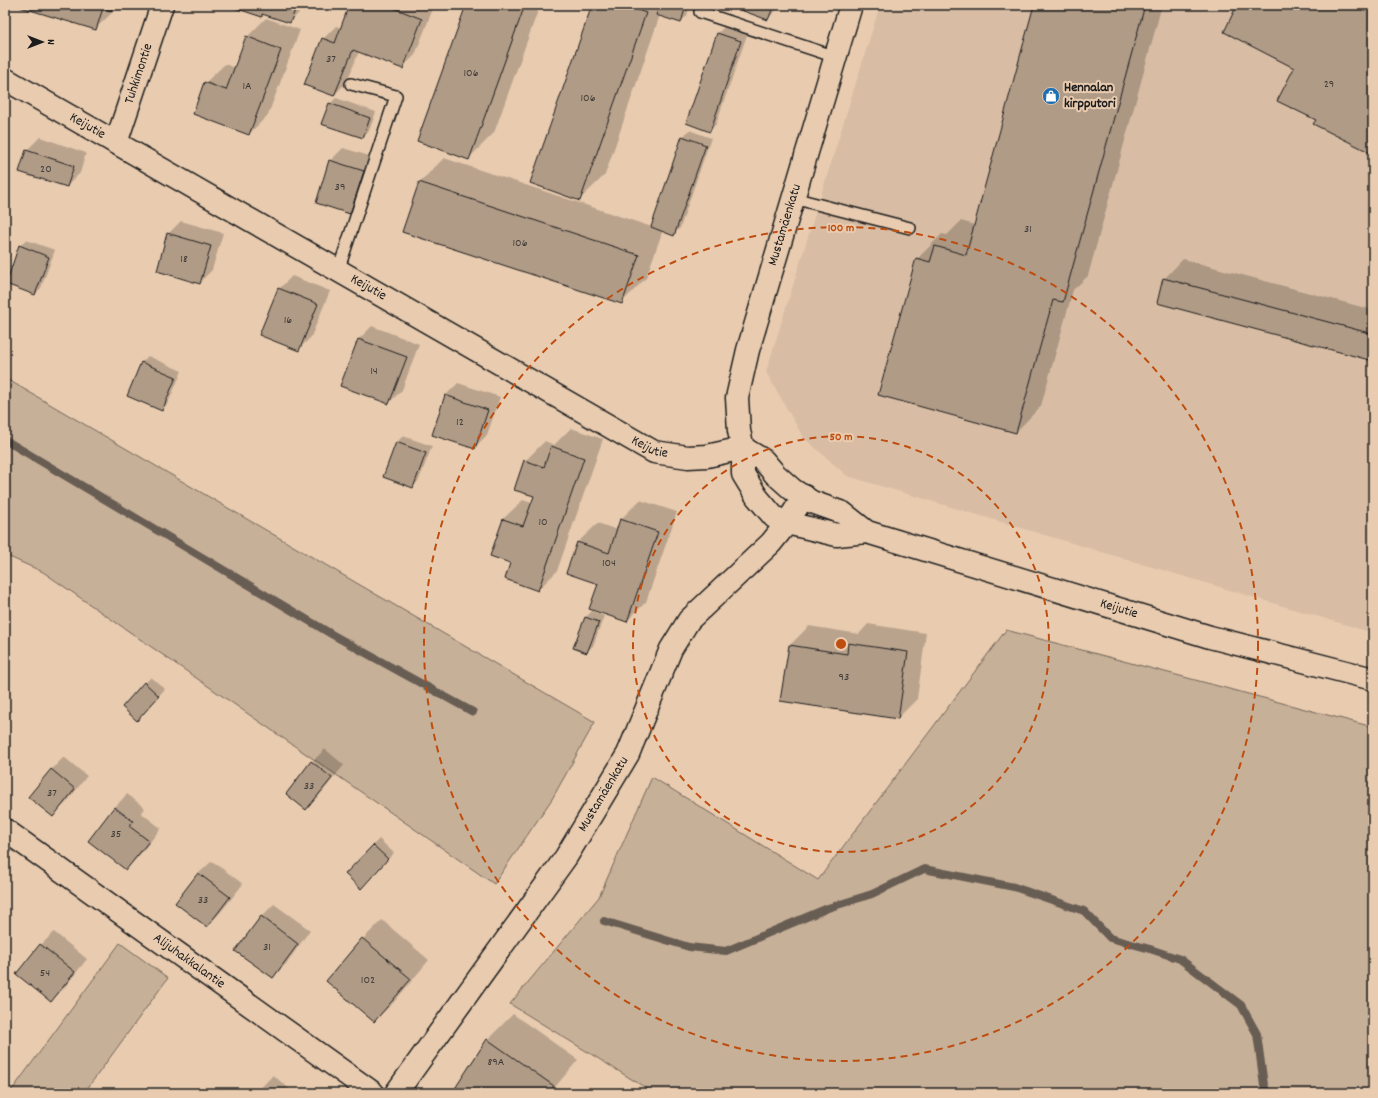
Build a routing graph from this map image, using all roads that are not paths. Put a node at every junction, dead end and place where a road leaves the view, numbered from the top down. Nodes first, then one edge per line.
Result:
1 (162, 5) edge
2 (702, 5) edge
3 (851, 5) edge
4 (836, 56) junction
5 (5, 79) edge
6 (351, 84) dead end
7 (116, 143) junction
8 (793, 198) junction
9 (910, 228) dead end
10 (338, 271) junction
11 (743, 448) junction
12 (804, 496) junction
13 (787, 524) junction
14 (867, 532) junction
15 (1373, 679) edge
16 (5, 830) edge
17 (373, 1093) edge
18 (396, 1093) edge

1 - 7 street, Tuhkimontie
2 - 4 lane
3 - 4 street, Mustamäenkatu
4 - 8 street, Mustamäenkatu
5 - 7 street, Keijutie
6 - 10 lane
7 - 10 street, Keijutie
8 - 9 lane
8 - 11 street, Mustamäenkatu
10 - 11 street, Keijutie
11 - 12 street, Keijutie
11 - 13 street, Keijutie
12 - 13 street, Mustamäenkatu
12 - 14 street, Keijutie
13 - 14 street, Keijutie
13 - 18 street, Mustamäenkatu
14 - 15 street, Keijutie
16 - 17 street, Alijuhakkalantie

